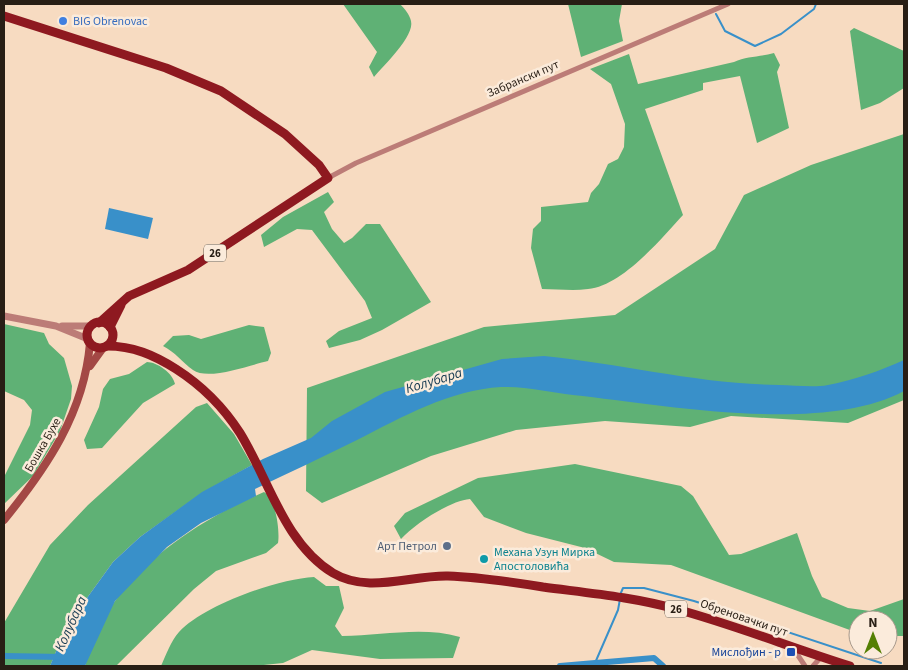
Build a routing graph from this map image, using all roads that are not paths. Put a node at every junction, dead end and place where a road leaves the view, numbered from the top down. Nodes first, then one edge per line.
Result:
1 (728, 4) edge
2 (4, 16) edge
3 (328, 178) junction
4 (122, 302) junction
5 (4, 316) edge
6 (95, 324) junction
7 (56, 326) junction
8 (111, 330) junction
9 (89, 341) junction
10 (105, 347) junction
11 (147, 353) junction
12 (87, 372) junction
13 (4, 520) edge
14 (793, 648) junction
15 (821, 657) junction
16 (805, 666) edge
17 (813, 666) edge
18 (850, 666) edge

1 - 3 street, Забрански пут
2 - 3 main road
3 - 4 main road, 26
4 - 6 main road, 26
4 - 8 main road
5 - 7 street
6 - 7 street
6 - 8 main road, 26
6 - 9 main road
7 - 9 street
8 - 10 main road
8 - 11 main road, 26
9 - 10 main road, 26
9 - 12 main road, Бошка Бухе
10 - 11 main road, 26
10 - 12 main road, Бошка Бухе
11 - 14 main road, Обреновачки пут / 26
12 - 13 main road, Бошка Бухе
14 - 15 main road, Обреновачки пут / 26
14 - 16 street
15 - 17 street
15 - 18 main road, Обреновачки пут / 26

